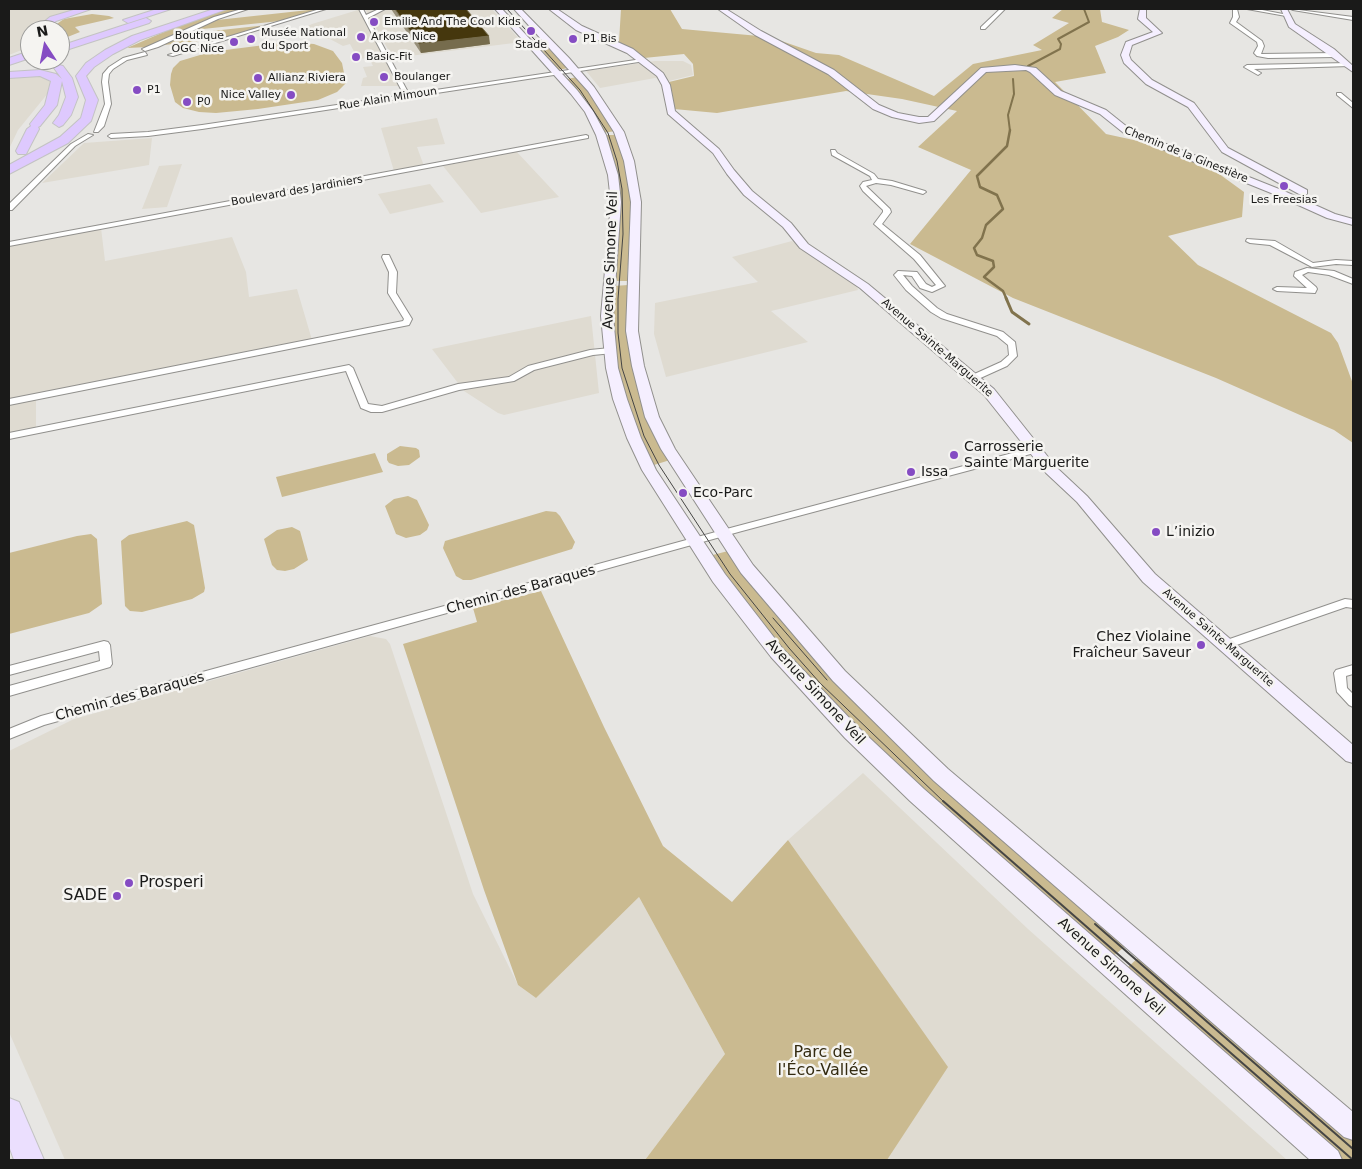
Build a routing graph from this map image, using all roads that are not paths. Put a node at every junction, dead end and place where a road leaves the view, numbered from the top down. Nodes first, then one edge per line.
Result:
1 (86, 9) edge
2 (166, 9) edge
3 (222, 9) edge
4 (246, 9) edge
5 (324, 9) edge
6 (361, 9) edge
7 (383, 9) edge
8 (498, 9) edge
9 (518, 9) edge
10 (553, 9) edge
11 (722, 9) edge
12 (1003, 9) edge
13 (1143, 9) edge
14 (1235, 9) edge
15 (1249, 9) edge
16 (1293, 9) edge
17 (186, 11) edge
18 (1285, 12) edge
19 (365, 17) junction
20 (1353, 19) edge
21 (53, 20) edge
22 (983, 28) dead end
23 (70, 40) edge
24 (70, 46) edge
25 (156, 48) joint
26 (145, 52) joint
27 (171, 55) dead end
28 (1336, 55) junction
29 (642, 61) junction
30 (1350, 68) edge
31 (61, 70) edge
32 (568, 73) junction
33 (1258, 73) dead end
34 (9, 74) edge
35 (403, 89) junction
36 (394, 90) dead end
37 (1339, 94) dead end
38 (407, 96) junction
39 (1353, 106) edge
40 (46, 129) junction
41 (102, 134) junction
42 (586, 137) dead end
43 (833, 151) dead end
44 (9, 162) edge
45 (9, 170) edge
46 (876, 181) junction
47 (922, 192) dead end
48 (9, 208) edge
49 (1353, 220) edge
50 (1250, 240) dead end
51 (9, 244) edge
52 (386, 256) dead end
53 (1353, 263) edge
54 (1353, 282) edge
55 (1277, 289) dead end
56 (610, 351) junction
57 (973, 378) junction
58 (9, 402) edge
59 (9, 436) edge
60 (1034, 450) junction
61 (723, 533) junction
62 (694, 541) junction
63 (1353, 604) edge
64 (1225, 645) junction
65 (9, 670) edge
66 (1353, 670) edge
67 (9, 691) edge
68 (1353, 702) edge
69 (9, 734) edge
70 (1353, 756) edge
71 (9, 1112) edge
72 (1353, 1128) edge
73 (29, 1160) edge
74 (1329, 1160) edge

1 - 21 highway
2 - 23 highway
3 - 45 highway
4 - 25 street
5 - 27 street
6 - 19 street
7 - 19 street
8 - 32 main road
9 - 32 main road
10 - 29 main road, Avenue Sainte-Marguerite
11 - 49 main road, Chemin de la Ginestière
12 - 22 street
13 - 49 main road, Chemin de la Ginestière
14 - 28 street
15 - 18 street
16 - 20 street
17 - 24 highway
18 - 28 main road
19 - 35 street
25 - 26 street
26 - 41 street
28 - 30 main road
29 - 32 street, Rue Alain Mimoun
29 - 57 main road, Avenue Sainte-Marguerite
30 - 33 street
31 - 40 highway
32 - 38 street, Rue Alain Mimoun
32 - 56 main road, Avenue Simone Veil
32 - 61 main road, Avenue Simone Veil
34 - 40 highway
35 - 36 street
35 - 38 street
37 - 39 street
38 - 41 street, Rue Alain Mimoun
40 - 44 highway
41 - 48 street
42 - 51 street, Boulevard des Jardiniers
43 - 46 street
46 - 47 street
46 - 57 street
50 - 53 street
52 - 58 street
54 - 55 street
56 - 59 street
56 - 62 main road, Avenue Simone Veil
57 - 60 main road, Avenue Sainte-Marguerite
60 - 61 street, Chemin des Baraques
60 - 64 main road, Avenue Sainte-Marguerite
61 - 62 street, Chemin des Baraques
61 - 72 main road, Avenue Simone Veil
62 - 69 street, Chemin des Baraques
62 - 74 main road, Avenue Simone Veil
63 - 64 street
64 - 70 main road, Avenue Sainte-Marguerite
65 - 67 street
66 - 68 street
71 - 73 main road

